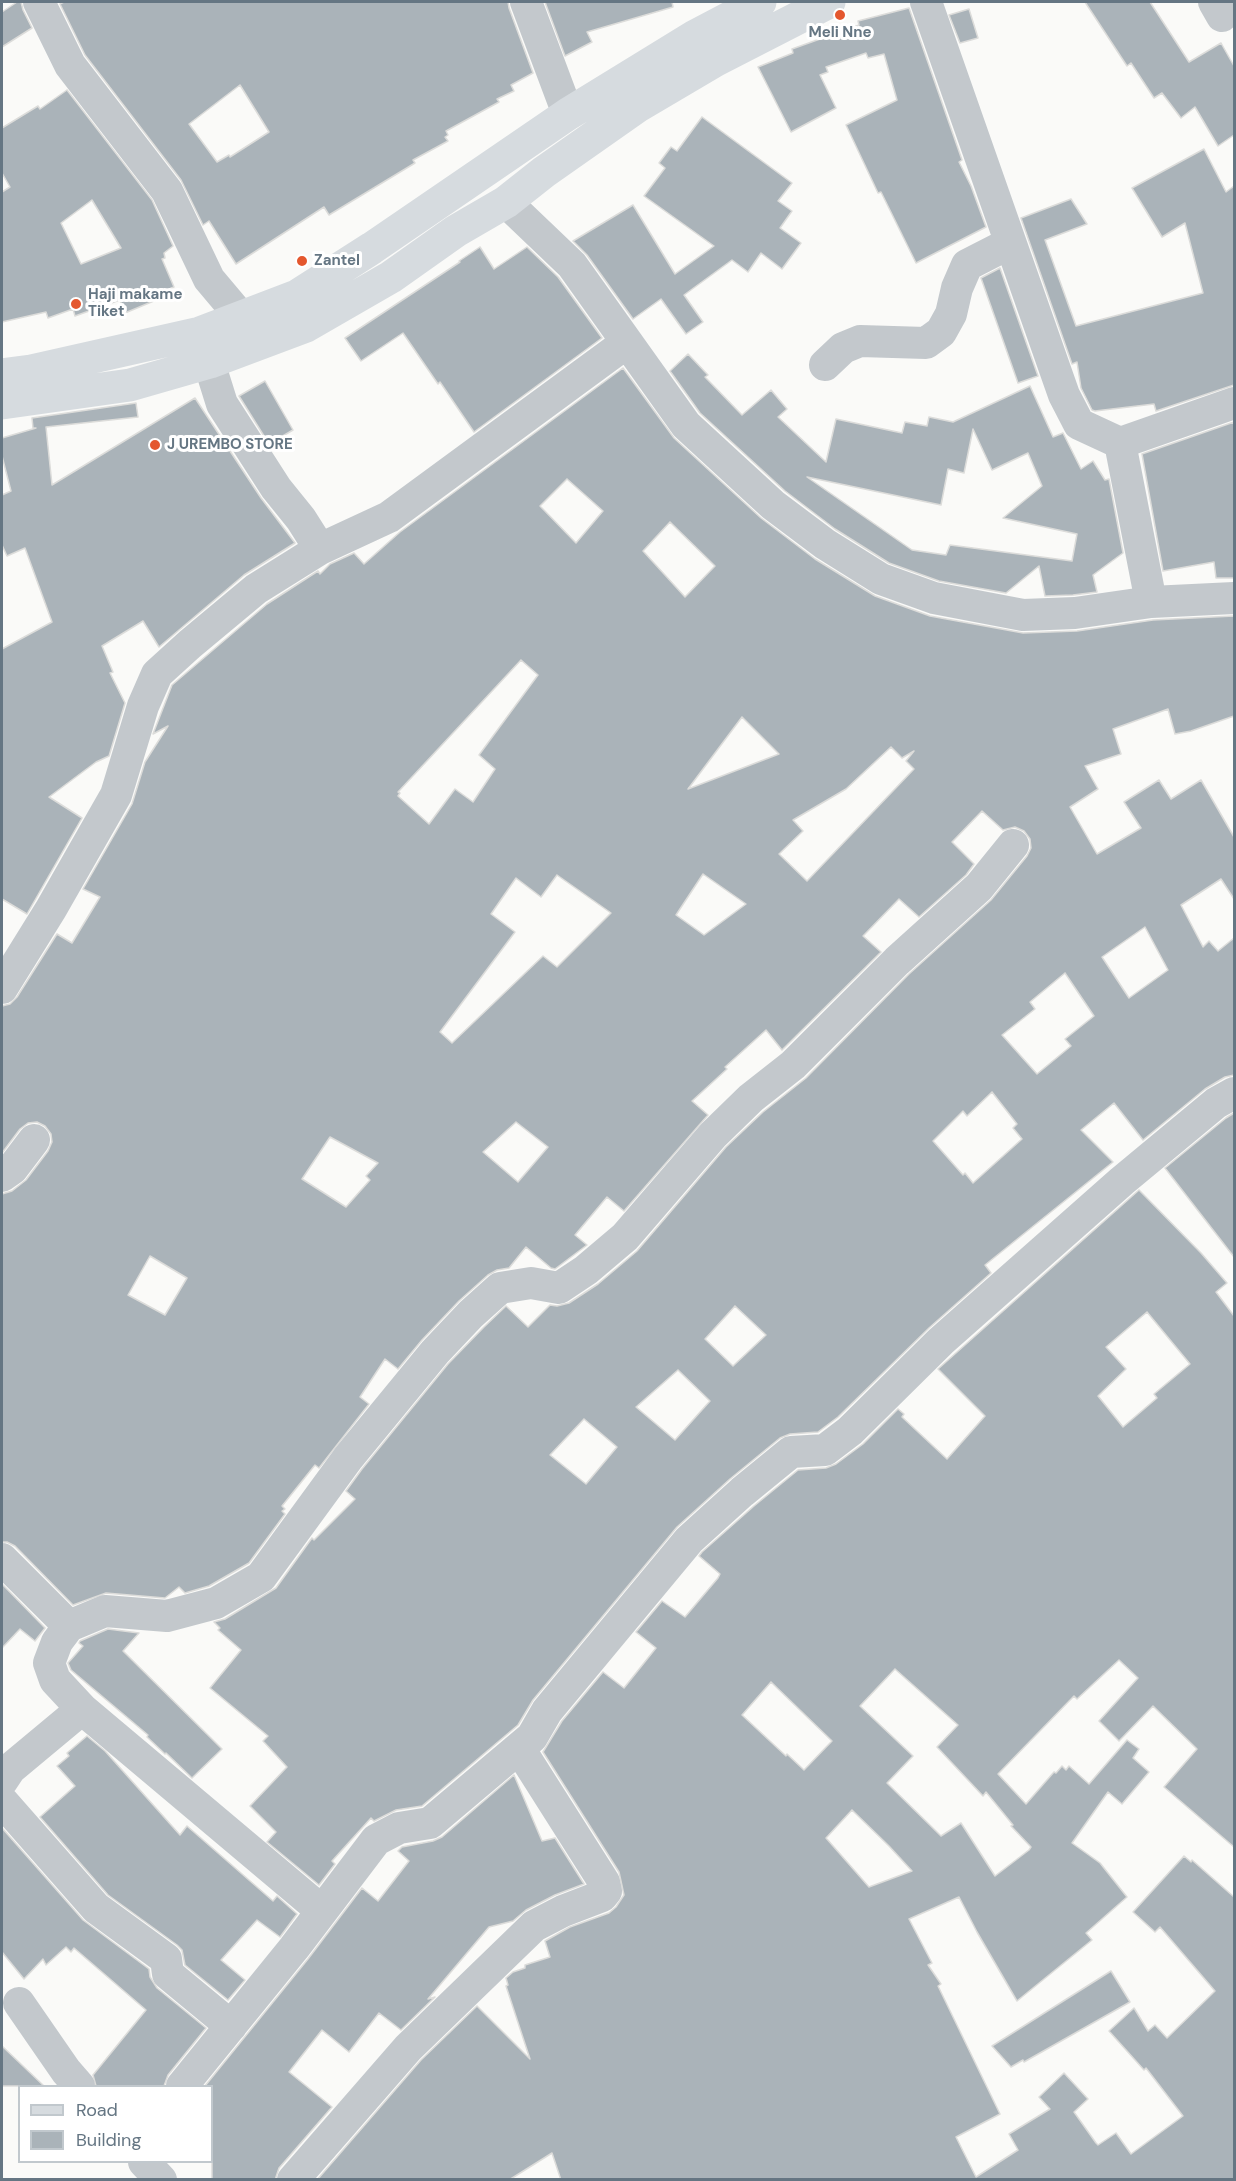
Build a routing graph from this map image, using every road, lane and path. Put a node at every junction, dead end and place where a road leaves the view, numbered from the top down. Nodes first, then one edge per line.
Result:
1 (39, 2) edge
2 (526, 2) edge
3 (760, 2) edge
4 (829, 2) edge
5 (926, 2) edge
6 (568, 114) junction
7 (506, 202) junction
8 (1010, 243) junction
9 (241, 317) junction
10 (626, 343) junction
11 (205, 347) junction
12 (825, 366) dead end
13 (2, 375) edge
14 (2, 403) edge
15 (1234, 403) edge
16 (1120, 443) junction
17 (320, 549) junction
18 (1234, 598) edge
19 (1151, 602) junction
20 (1013, 845) dead end
21 (2, 988) edge
22 (1234, 1093) edge
23 (34, 1140) dead end
24 (2, 1176) edge
25 (2, 1559) edge
26 (69, 1626) junction
27 (82, 1709) junction
28 (519, 1748) junction
29 (2, 1781) edge
30 (2, 1801) edge
31 (322, 1911) junction
32 (19, 2003) dead end
33 (231, 2026) junction
34 (78, 2085) edge
35 (183, 2085) edge
36 (293, 2180) edge

1 - 9 street
2 - 6 street
3 - 6 main road
4 - 7 main road
5 - 8 street
6 - 9 main road
7 - 10 street
7 - 11 main road
8 - 12 street
8 - 16 street
9 - 11 main road
10 - 17 street
10 - 19 street
11 - 13 main road
11 - 14 main road
11 - 17 street
15 - 16 street
16 - 19 street
17 - 21 street
18 - 19 street
20 - 26 street
22 - 28 street
23 - 24 street
25 - 26 street
26 - 27 street
27 - 29 street
27 - 31 street
28 - 31 street
28 - 36 street
30 - 33 street
31 - 33 street
32 - 34 street
33 - 35 street

